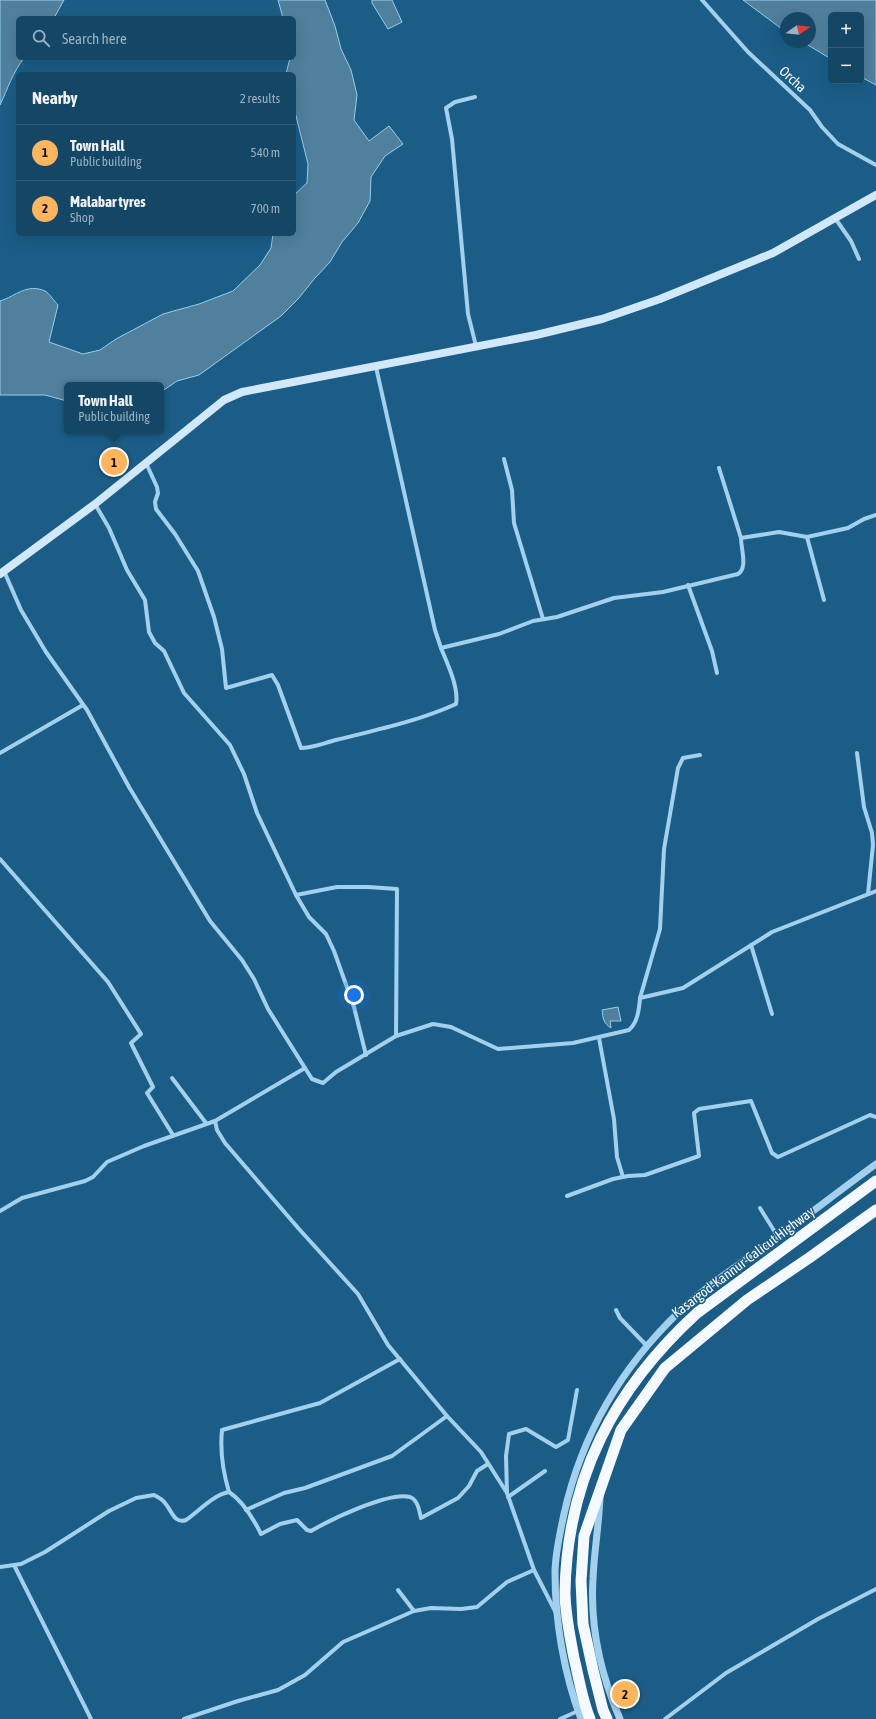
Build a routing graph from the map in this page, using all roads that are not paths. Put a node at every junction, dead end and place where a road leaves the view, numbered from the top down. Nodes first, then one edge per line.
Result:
1 (702, 0) edge
2 (476, 97) dead end
3 (876, 165) edge
4 (876, 196) edge
5 (835, 218) junction
6 (859, 259) dead end
7 (476, 346) junction
8 (376, 367) junction
9 (504, 459) dead end
10 (146, 463) junction
11 (720, 468) dead end
12 (95, 504) junction
13 (876, 515) edge
14 (807, 537) junction
15 (740, 538) junction
16 (2, 572) edge
17 (688, 585) junction
18 (824, 600) dead end
19 (543, 619) junction
20 (441, 648) junction
21 (717, 673) dead end
22 (84, 705) junction
23 (0, 753) edge
24 (857, 753) dead end
25 (700, 755) dead end
26 (0, 859) edge
27 (876, 891) edge
28 (868, 894) junction
29 (296, 895) junction
30 (751, 945) junction
31 (640, 998) junction
32 (772, 1014) dead end
33 (396, 1036) junction
34 (600, 1038) junction
35 (366, 1055) junction
36 (305, 1068) junction
37 (172, 1078) dead end
38 (876, 1117) edge
39 (215, 1121) junction
40 (206, 1123) junction
41 (173, 1135) junction
42 (876, 1164) edge
43 (623, 1177) junction
44 (876, 1180) edge
45 (567, 1196) dead end
46 (760, 1208) dead end
47 (876, 1210) edge
48 (0, 1211) edge
49 (778, 1237) junction
50 (616, 1310) dead end
51 (647, 1346) junction
52 (400, 1359) junction
53 (577, 1390) dead end
54 (447, 1416) junction
55 (488, 1464) junction
56 (545, 1471) dead end
57 (601, 1485) junction
58 (229, 1492) junction
59 (507, 1495) junction
60 (246, 1510) junction
61 (14, 1565) junction
62 (0, 1567) edge
63 (534, 1570) junction
64 (876, 1589) edge
65 (398, 1590) dead end
66 (414, 1611) junction
67 (557, 1615) junction
68 (578, 1711) junction
69 (91, 1719) edge
70 (184, 1719) edge
71 (560, 1719) edge
72 (581, 1719) edge
73 (590, 1719) edge
74 (607, 1719) edge
75 (620, 1719) edge
76 (665, 1719) edge

1 - 3 street, Orcha
2 - 7 street
4 - 5 main road
5 - 6 street
5 - 7 main road
7 - 8 main road
8 - 10 main road
8 - 20 street
9 - 19 street
10 - 12 main road
10 - 20 street
11 - 15 street
12 - 16 main road
12 - 29 street
13 - 14 street
14 - 15 street
14 - 18 street
15 - 17 street
16 - 22 street
17 - 19 street
17 - 21 street
19 - 20 street
22 - 23 street
22 - 36 street
24 - 28 street
25 - 31 street
26 - 41 street
27 - 28 street
28 - 30 street
29 - 33 street
29 - 35 street
30 - 31 street
30 - 32 street
31 - 34 street
33 - 34 street
33 - 35 street
34 - 43 street
35 - 36 street
36 - 39 street
37 - 40 street
38 - 43 street
39 - 40 street
39 - 52 street
40 - 41 street
41 - 48 street
42 - 49 street
43 - 45 street
44 - 73 highway, Kasargod-Kannur-Calicut Highway
46 - 49 street
47 - 57 highway
49 - 51 street
50 - 51 street
51 - 67 street
52 - 54 street
52 - 58 street
53 - 59 street
54 - 55 street
54 - 60 street
55 - 59 street
55 - 60 street
56 - 59 street
57 - 74 highway
57 - 75 street
58 - 60 street
58 - 61 street
59 - 63 street
61 - 62 street
61 - 69 street
63 - 66 street
63 - 67 street
64 - 76 street
65 - 66 street
66 - 70 street
67 - 68 street
68 - 71 street
68 - 72 street

